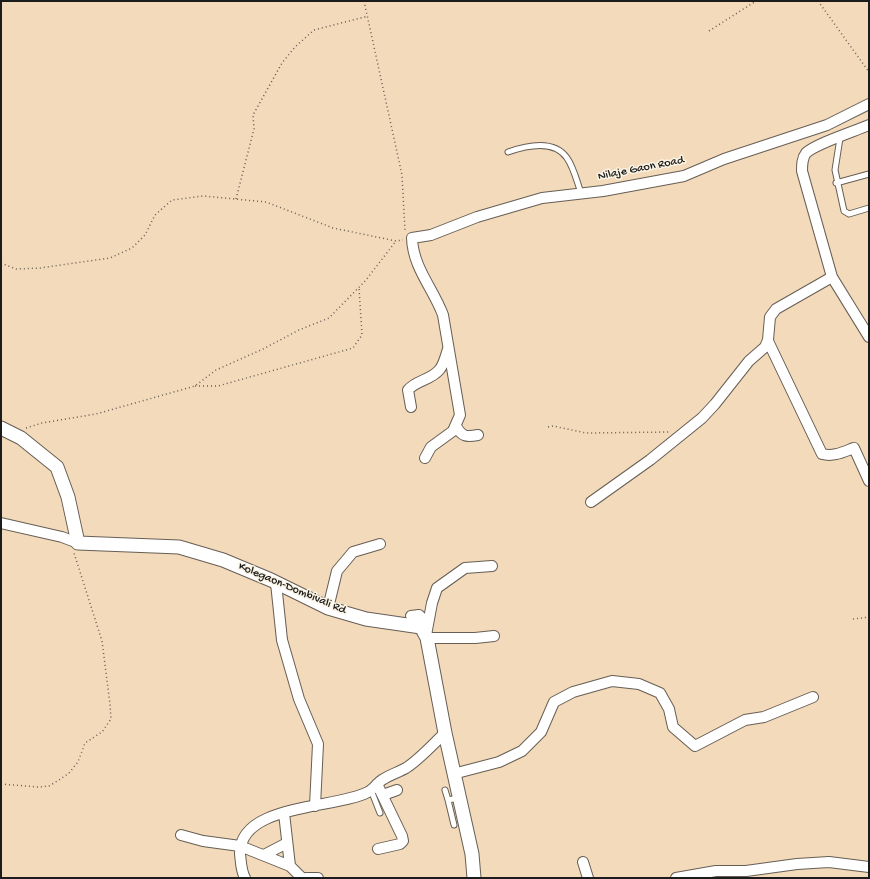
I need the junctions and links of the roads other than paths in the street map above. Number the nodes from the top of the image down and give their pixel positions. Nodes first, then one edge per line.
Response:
1 (869, 104) edge
2 (869, 125) edge
3 (824, 126) junction
4 (840, 138) junction
5 (828, 143) junction
6 (508, 152) dead end
7 (869, 174) edge
8 (836, 183) junction
9 (581, 193) junction
10 (869, 208) edge
11 (832, 277) junction
12 (869, 337) edge
13 (768, 341) junction
14 (448, 349) junction
15 (411, 407) dead end
16 (456, 426) junction
17 (6, 431) edge
18 (478, 435) dead end
19 (425, 458) dead end
20 (869, 481) edge
21 (591, 502) dead end
22 (1, 523) edge
23 (74, 541) junction
24 (380, 544) dead end
25 (492, 566) dead end
26 (276, 583) junction
27 (328, 608) junction
28 (411, 616) dead end
29 (425, 633) junction
30 (494, 636) dead end
31 (813, 697) dead end
32 (445, 733) junction
33 (453, 774) junction
34 (374, 787) junction
35 (397, 790) dead end
36 (446, 790) dead end
37 (383, 795) junction
38 (453, 799) junction
39 (315, 806) junction
40 (284, 813) junction
41 (380, 813) dead end
42 (454, 825) dead end
43 (181, 835) dead end
44 (288, 843) junction
45 (240, 846) junction
46 (378, 849) dead end
47 (264, 855) junction
48 (583, 862) dead end
49 (290, 866) junction
50 (869, 867) edge
51 (245, 878) edge
52 (302, 878) edge
53 (306, 878) edge
54 (318, 878) edge
55 (474, 878) edge
56 (588, 878) edge
57 (676, 878) edge

1 - 3 street, Nilaje Gaon Road
2 - 4 street
3 - 5 street
3 - 9 street, Nilaje Gaon Road
4 - 5 street
4 - 8 lane
5 - 11 street
6 - 9 lane
7 - 8 lane
8 - 10 lane
9 - 14 street, Nilaje Gaon Road
11 - 12 street
11 - 13 street
13 - 20 street
13 - 21 street
14 - 15 street
14 - 16 street
16 - 18 street
16 - 19 street
17 - 23 street
22 - 23 street
23 - 26 street, Kolegaon-Dombivali Rd
24 - 27 street
25 - 29 street
26 - 27 street, Kolegaon-Dombivali Rd
26 - 39 street
27 - 29 street, Kolegaon-Dombivali Rd
28 - 29 street
29 - 30 street
29 - 32 street
31 - 33 street
32 - 33 street
32 - 34 street
33 - 38 street
34 - 37 street
34 - 39 street
34 - 41 lane
35 - 37 street
36 - 38 lane
37 - 46 street
38 - 42 lane
38 - 55 street
39 - 40 street
40 - 44 street
40 - 45 street
43 - 45 street
44 - 47 street
44 - 49 street
45 - 47 street
45 - 51 street
47 - 49 street
48 - 56 street
49 - 52 street
50 - 57 street
53 - 54 street

